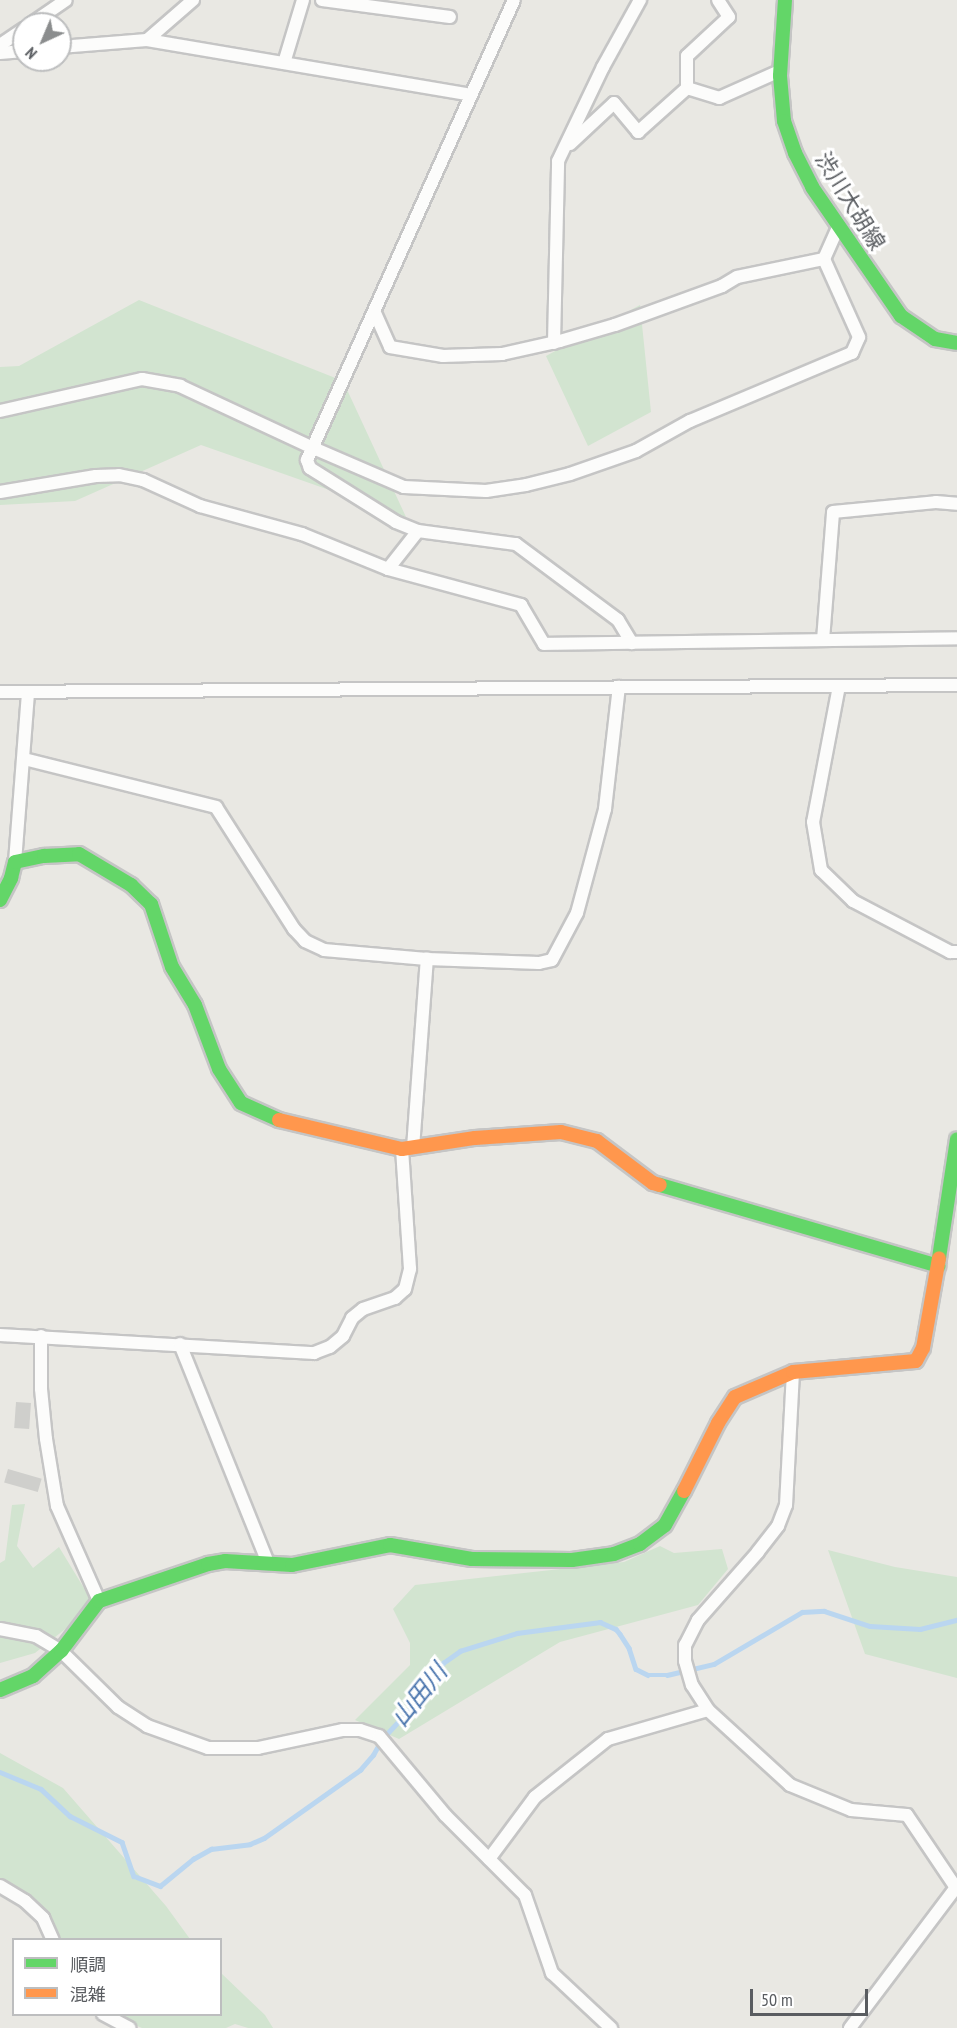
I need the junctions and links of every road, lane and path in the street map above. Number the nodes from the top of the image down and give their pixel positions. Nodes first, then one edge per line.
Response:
1 (66, 0) edge
2 (193, 0) edge
3 (303, 0) edge
4 (322, 0) edge
5 (514, 0) edge
6 (640, 0) edge
7 (718, 0) edge
8 (785, 0) edge
9 (48, 12) edge
10 (450, 17) dead end
11 (147, 40) junction
12 (72, 47) edge
13 (284, 63) junction
14 (780, 71) junction
15 (687, 88) junction
16 (471, 95) junction
17 (564, 148) junction
18 (838, 227) junction
19 (824, 259) junction
20 (375, 313) junction
21 (554, 343) junction
22 (957, 343) edge
23 (0, 411) edge
24 (311, 447) junction
25 (0, 492) edge
26 (957, 504) edge
27 (418, 531) junction
28 (388, 568) junction
29 (957, 638) edge
30 (823, 640) junction
31 (632, 643) junction
32 (957, 685) edge
33 (839, 686) junction
34 (619, 687) junction
35 (0, 692) edge
36 (28, 692) junction
37 (24, 759) junction
38 (15, 862) junction
39 (0, 900) edge
40 (957, 952) edge
41 (428, 959) junction
42 (957, 1139) edge
43 (408, 1148) junction
44 (952, 1216) edge
45 (938, 1266) junction
46 (0, 1335) edge
47 (41, 1336) junction
48 (180, 1344) junction
49 (793, 1372) junction
50 (268, 1563) junction
51 (99, 1602) junction
52 (0, 1629) edge
53 (61, 1651) junction
54 (0, 1690) edge
55 (708, 1710) junction
56 (489, 1859) junction
57 (0, 1886) edge
58 (957, 1887) edge
59 (52, 1938) edge
60 (107, 2016) edge
61 (129, 2028) edge
62 (611, 2028) edge
63 (850, 2028) edge

1 - 9 street
2 - 11 street
3 - 13 street
4 - 10 street
5 - 16 street
6 - 17 street
7 - 15 street
8 - 14 street, 渋川大胡線
11 - 12 street
11 - 13 street
13 - 16 street
14 - 15 street
14 - 18 street, 渋川大胡線
15 - 17 street
16 - 20 street
17 - 21 street
18 - 19 street
18 - 22 street, 渋川大胡線
19 - 21 street
19 - 24 street
20 - 21 street
20 - 24 street
23 - 24 street
24 - 27 street
25 - 28 street
26 - 30 street
27 - 28 street
27 - 31 street
28 - 31 street
29 - 30 street
30 - 31 street
32 - 33 street
33 - 34 street
33 - 40 street
34 - 36 street
34 - 41 street
35 - 36 street
36 - 37 street
37 - 38 street
37 - 41 street
38 - 39 street
38 - 43 street
41 - 43 street
42 - 44 street
43 - 45 street
43 - 48 street
44 - 45 street
45 - 49 street
46 - 47 street
47 - 48 street
47 - 51 street
48 - 50 street
49 - 50 street
49 - 55 street
50 - 51 street
51 - 53 street
52 - 53 street
53 - 54 street
53 - 56 street
55 - 56 street
55 - 58 street
56 - 62 street
57 - 59 street
58 - 63 street
60 - 61 street

